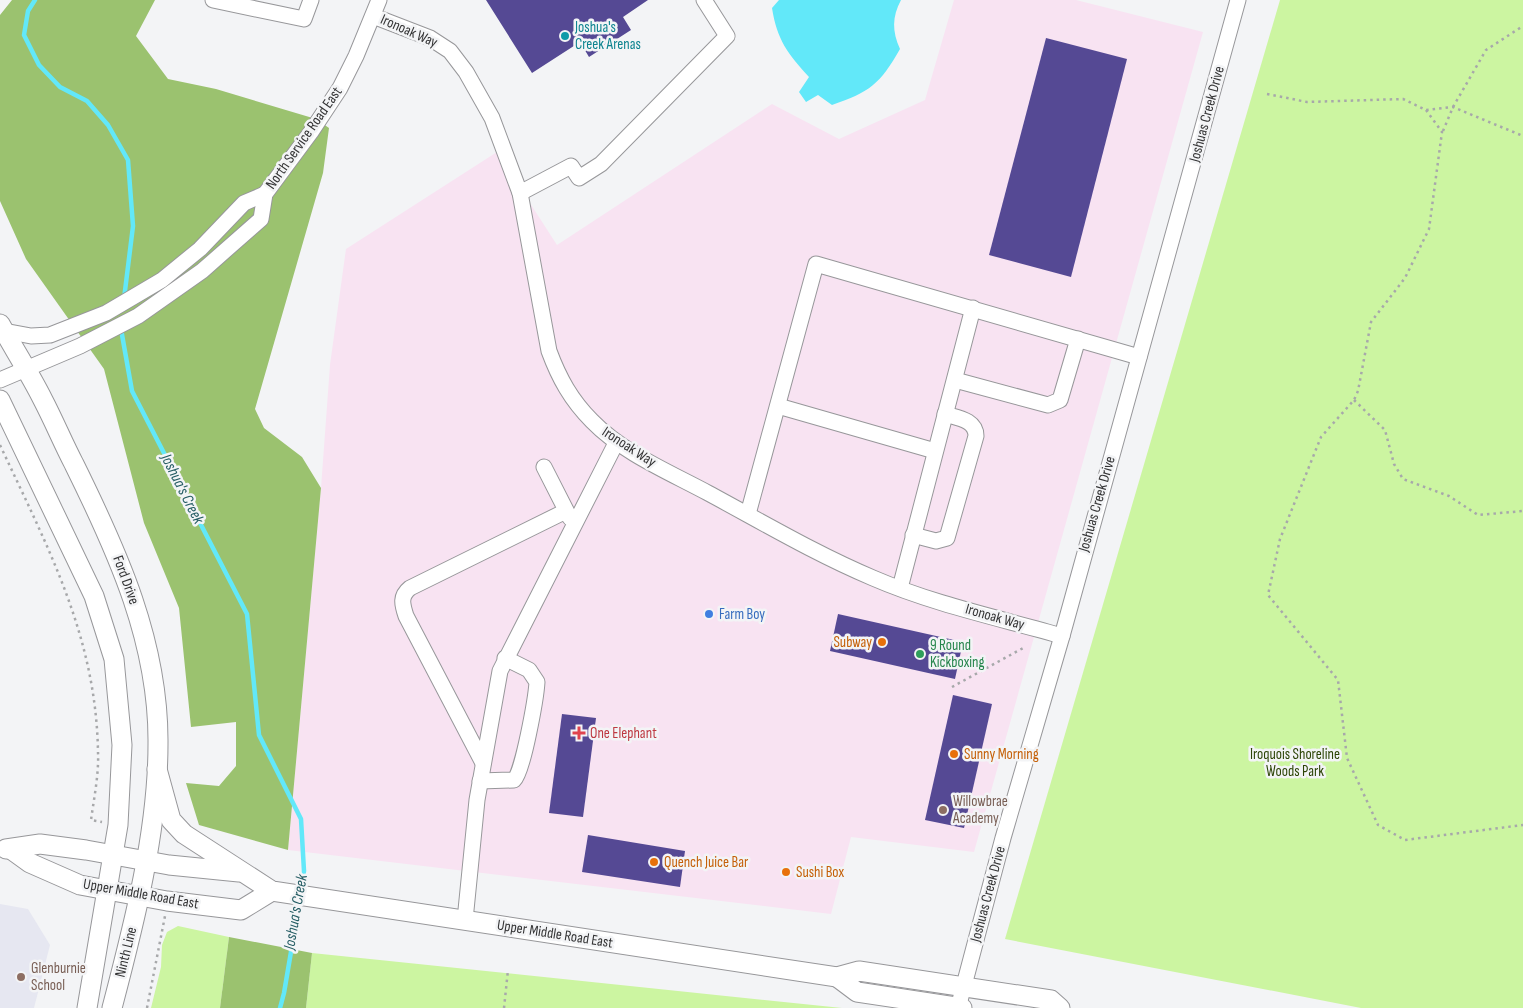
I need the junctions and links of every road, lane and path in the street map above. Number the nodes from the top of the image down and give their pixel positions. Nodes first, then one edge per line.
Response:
1 (213, 0) edge
2 (311, 0) edge
3 (378, 0) edge
4 (704, 0) edge
5 (1238, 0) edge
6 (373, 16) junction
7 (1523, 26) edge
8 (1267, 94) dead end
9 (1453, 107) junction
10 (1426, 110) junction
11 (1442, 132) junction
12 (1523, 136) edge
13 (520, 193) junction
14 (265, 194) junction
15 (973, 308) junction
16 (2, 327) edge
17 (1078, 339) junction
18 (1139, 357) junction
19 (26, 369) junction
20 (0, 380) edge
21 (955, 380) junction
22 (0, 400) edge
23 (1354, 400) junction
24 (778, 406) junction
25 (945, 414) junction
26 (616, 442) junction
27 (0, 445) edge
28 (935, 451) junction
29 (544, 467) dead end
30 (566, 510) junction
31 (1523, 511) edge
32 (748, 514) junction
33 (574, 526) junction
34 (913, 535) junction
35 (900, 588) junction
36 (1062, 636) junction
37 (1025, 647) dead end
38 (505, 658) junction
39 (952, 687) dead end
40 (483, 763) junction
41 (157, 769) junction
42 (480, 781) junction
43 (118, 825) junction
44 (1523, 826) edge
45 (6, 849) edge
46 (114, 854) junction
47 (145, 860) junction
48 (245, 872) junction
49 (108, 890) junction
50 (276, 892) junction
51 (139, 896) junction
52 (167, 901) junction
53 (465, 920) junction
54 (508, 970) dead end
55 (837, 977) junction
56 (963, 987) junction
57 (87, 1008) edge
58 (112, 1008) edge
59 (147, 1008) edge
60 (504, 1008) edge
61 (958, 1008) edge
62 (962, 1008) edge
63 (1060, 1008) edge

1 - 2 street
3 - 6 street, North Service Road East
4 - 13 street
5 - 18 street, Joshuas Creek Drive
6 - 13 street, Ironoak Way
6 - 14 street, North Service Road East
7 - 9 path
8 - 10 path
9 - 10 path
9 - 11 path
9 - 12 path
10 - 11 path
11 - 23 path
13 - 26 street, Ironoak Way
14 - 16 street, North Service Road East
14 - 19 street, North Service Road East
15 - 17 street
15 - 21 street
15 - 24 street
16 - 19 main road, Ford Drive
17 - 18 street
17 - 21 street
18 - 36 street, Joshuas Creek Drive
19 - 20 street, North Service Road East
19 - 41 main road, Ford Drive
21 - 25 street
22 - 43 main road
23 - 31 path
23 - 44 path
24 - 28 street
24 - 32 street
25 - 28 street
25 - 34 street
26 - 32 street, Ironoak Way
26 - 33 street
27 - 43 path
28 - 34 street
29 - 30 street
30 - 33 street
30 - 40 street
32 - 35 street, Ironoak Way
33 - 38 street
34 - 35 street
35 - 36 street, Ironoak Way
36 - 56 street, Joshuas Creek Drive
37 - 39 path
38 - 40 street
38 - 42 street
40 - 42 street
41 - 47 main road, Ford Drive
41 - 48 main road
42 - 53 street
43 - 46 main road
45 - 46 main road, Upper Middle Road East
45 - 49 main road, Upper Middle Road East
46 - 47 main road, Upper Middle Road East
46 - 49 main road, Ninth Line
47 - 48 main road, Upper Middle Road East
47 - 51 main road, Ninth Line
48 - 50 main road, Upper Middle Road East
49 - 51 main road, Upper Middle Road East
49 - 57 main road, Ninth Line
50 - 52 main road, Upper Middle Road East
50 - 53 main road, Upper Middle Road East
51 - 52 main road, Upper Middle Road East
51 - 58 main road, Ninth Line
52 - 59 path
53 - 55 main road, Upper Middle Road East
54 - 60 path
55 - 56 main road, Upper Middle Road East
55 - 61 main road, Upper Middle Road East
56 - 61 street, Joshuas Creek Drive
56 - 63 main road, Upper Middle Road East
61 - 62 main road, Upper Middle Road East

